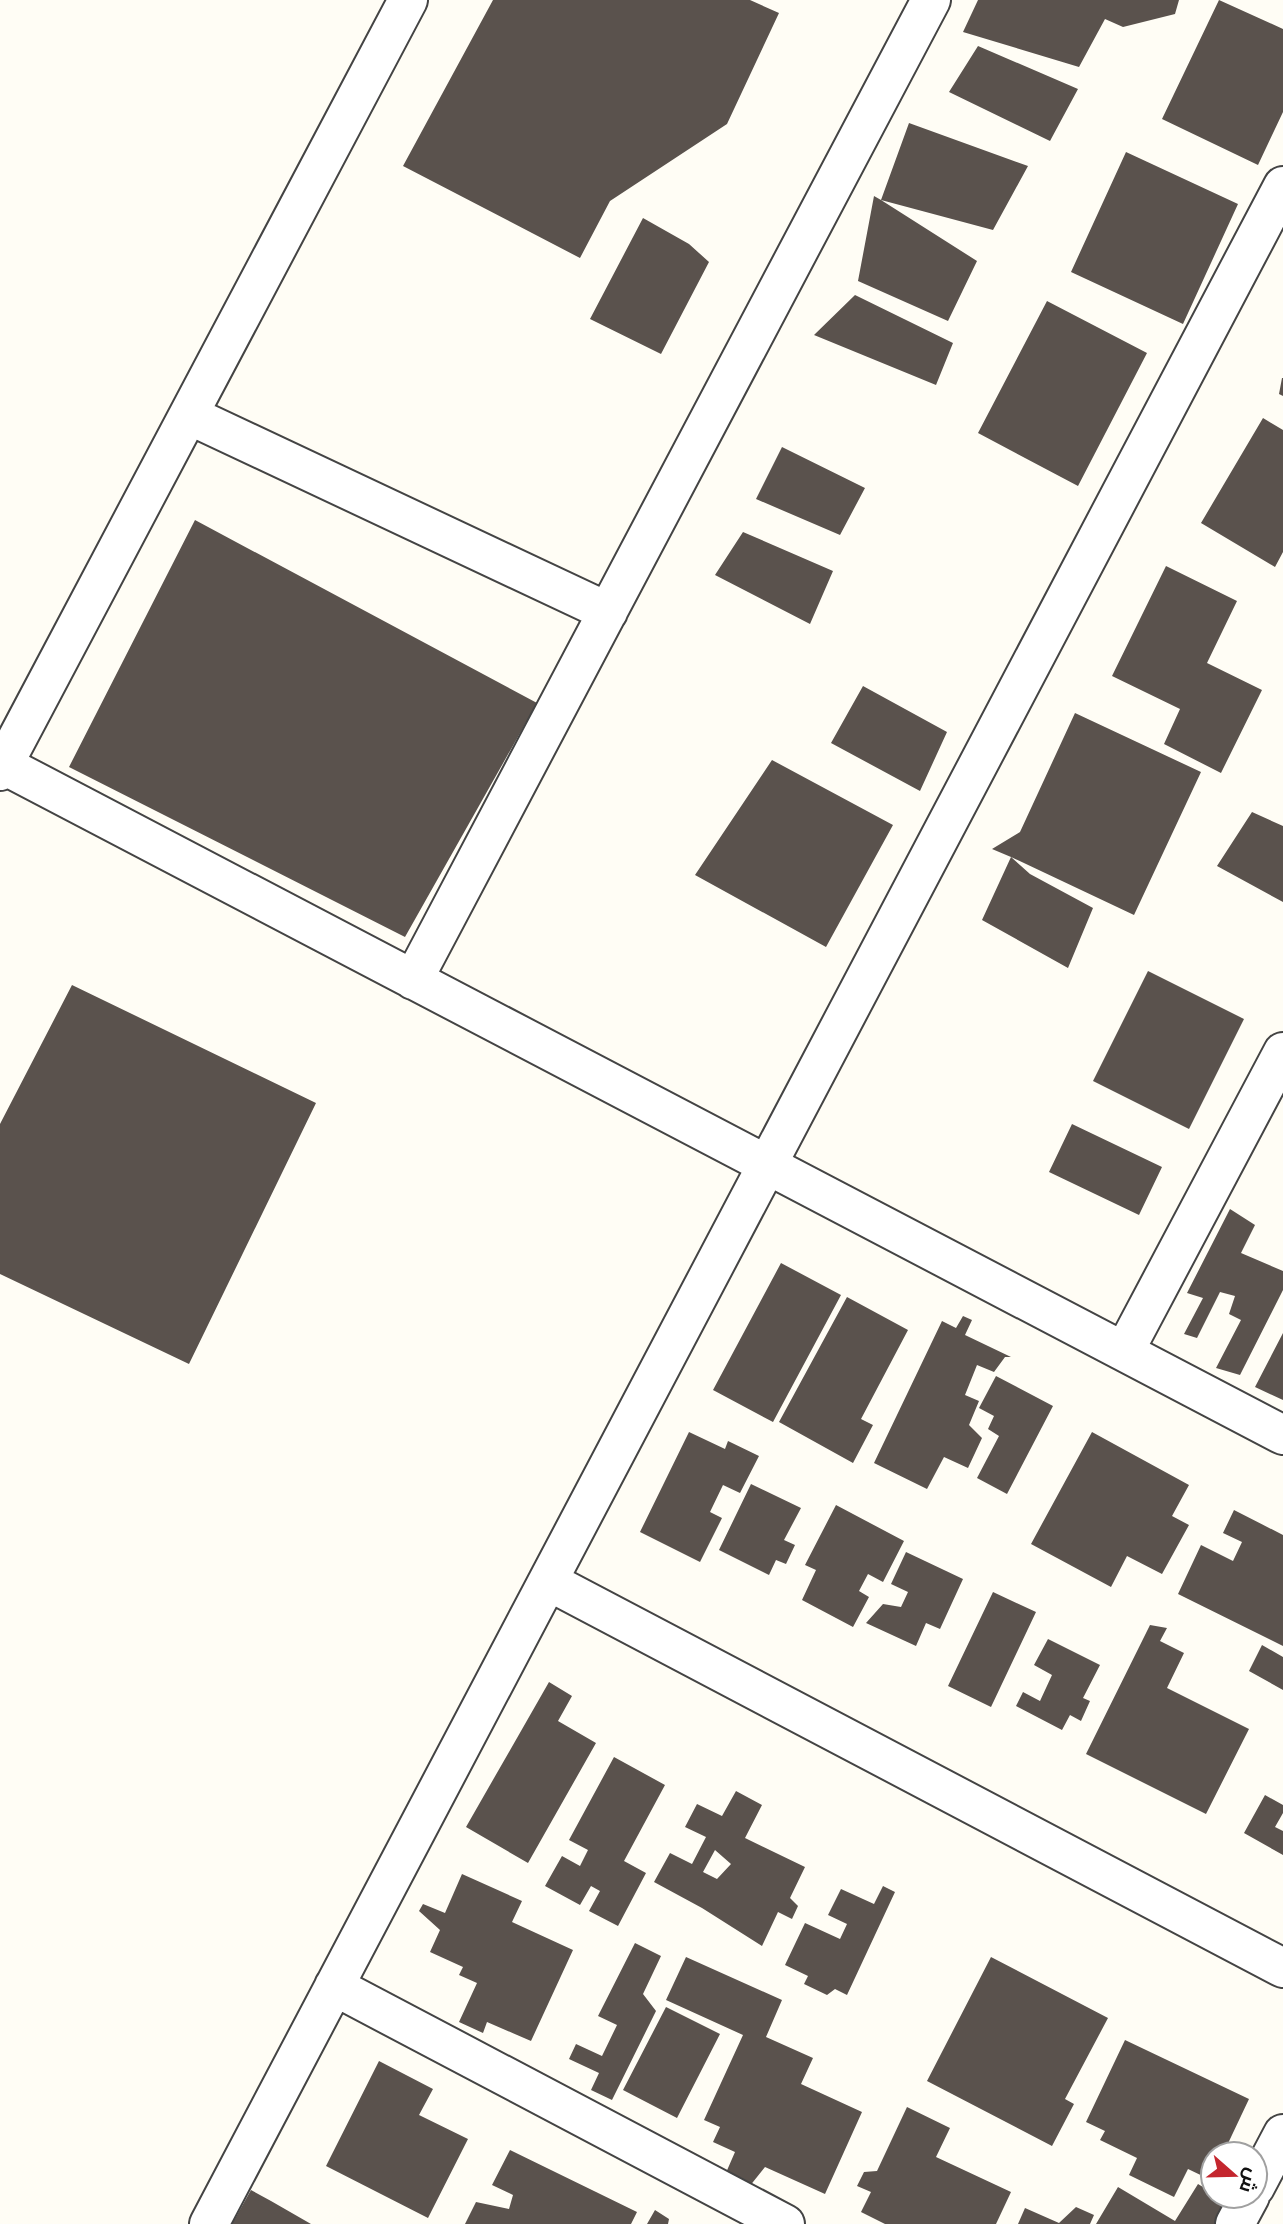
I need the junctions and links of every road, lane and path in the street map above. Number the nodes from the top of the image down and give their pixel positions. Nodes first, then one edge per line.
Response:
1 (408, 0) edge
2 (931, 0) edge
3 (1283, 186) edge
4 (189, 415) junction
5 (608, 612) junction
6 (1, 766) edge
7 (413, 980) junction
8 (1283, 1052) edge
9 (768, 1164) junction
10 (1125, 1350) junction
11 (1283, 1435) edge
12 (548, 1581) junction
13 (1283, 1968) edge
14 (334, 1986) junction
15 (1283, 2134) edge
16 (1269, 2160) edge
17 (209, 2224) edge
18 (785, 2224) edge

1 - 4 street
2 - 5 street
3 - 9 street
4 - 5 street
4 - 6 street
5 - 7 street
6 - 7 street
7 - 9 street
8 - 10 street
9 - 10 street
9 - 12 street
10 - 11 street
12 - 13 street
12 - 14 street
14 - 17 street
14 - 18 street
15 - 16 street

